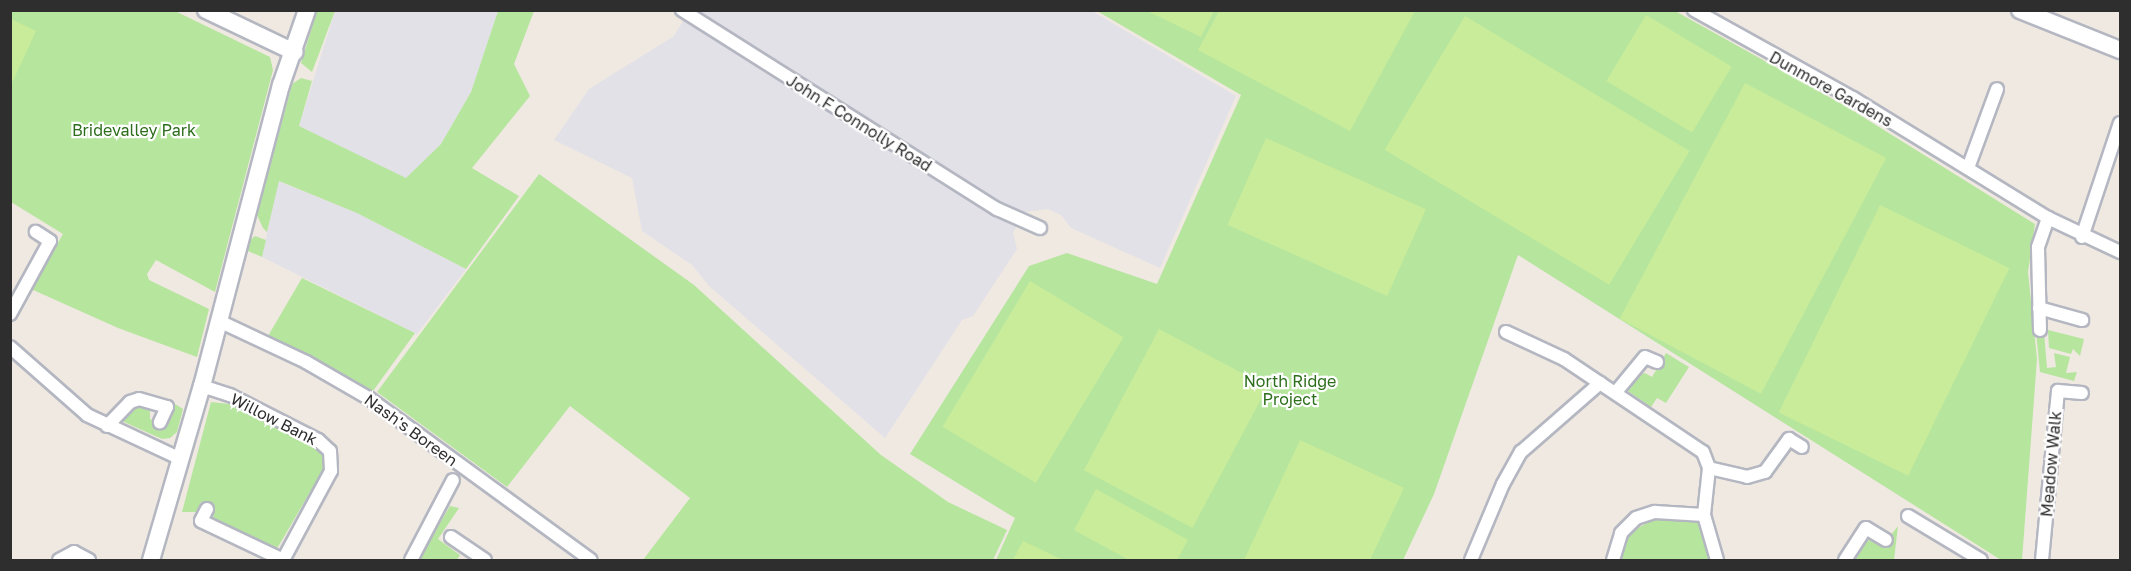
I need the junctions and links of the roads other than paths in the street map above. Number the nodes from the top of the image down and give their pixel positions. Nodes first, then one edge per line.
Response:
1 (206, 10) edge
2 (307, 10) edge
3 (682, 10) edge
4 (1694, 10) edge
5 (2020, 10) edge
6 (2121, 50) edge
7 (294, 52) junction
8 (1997, 89) dead end
9 (2121, 123) edge
10 (1968, 168) junction
11 (2048, 218) junction
12 (1040, 228) dead end
13 (36, 232) dead end
14 (2082, 237) junction
15 (2121, 252) edge
16 (2039, 308) junction
17 (10, 314) edge
18 (2082, 320) dead end
19 (219, 321) junction
20 (2040, 330) dead end
21 (1506, 332) dead end
22 (10, 347) edge
23 (1657, 362) dead end
24 (1600, 383) junction
25 (202, 386) junction
26 (1616, 392) junction
27 (2082, 393) dead end
28 (160, 422) dead end
29 (107, 426) junction
30 (1802, 447) dead end
31 (181, 459) junction
32 (1709, 468) junction
33 (453, 480) dead end
34 (207, 509) dead end
35 (1704, 515) junction
36 (1908, 516) dead end
37 (451, 537) dead end
38 (1887, 540) dead end
39 (469, 556) edge
40 (59, 561) edge
41 (89, 561) edge
42 (151, 561) edge
43 (283, 561) edge
44 (411, 561) edge
45 (485, 561) edge
46 (591, 561) edge
47 (1471, 561) edge
48 (1613, 561) edge
49 (1717, 561) edge
50 (1845, 561) edge
51 (1981, 561) edge
52 (2042, 561) edge

1 - 7 street
2 - 7 street
3 - 12 street, John F Connolly Road
4 - 10 street, Dunmore Gardens
5 - 6 street
7 - 19 street
8 - 10 street
9 - 14 street
10 - 11 street, Dunmore Gardens
11 - 14 street, Dunmore Gardens
11 - 16 street
13 - 17 street
14 - 15 street, Dunmore Gardens
16 - 18 street
16 - 20 street
19 - 25 street
19 - 46 street, Nash's Boreen
21 - 24 street
22 - 29 street
23 - 26 street
24 - 26 street
24 - 47 street
25 - 31 street
25 - 43 street, Willow Bank
26 - 32 street
27 - 52 street, Meadow Walk
28 - 29 street
29 - 31 street
30 - 32 street
31 - 42 street
32 - 35 street
33 - 44 street
34 - 43 street, Willow Bank
35 - 48 street
35 - 49 street
36 - 51 street
37 - 39 street
38 - 50 street
39 - 45 street
40 - 41 street

